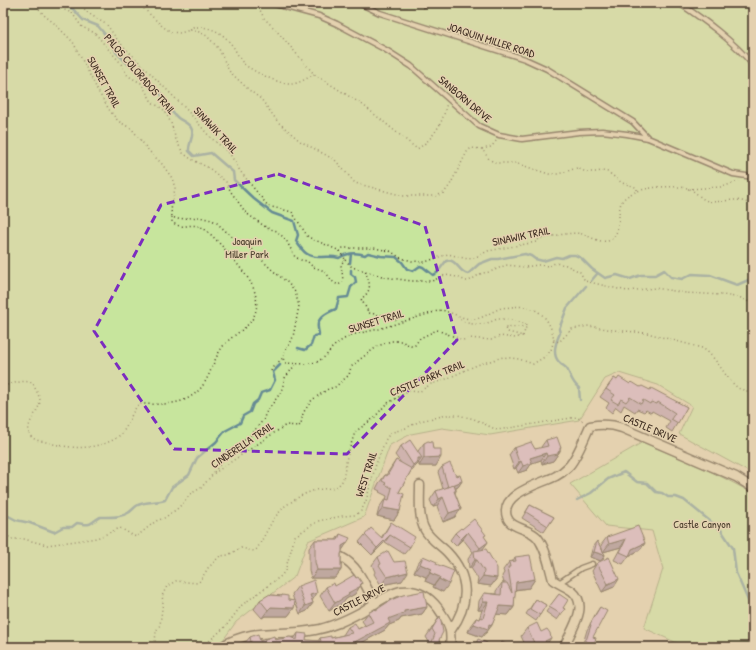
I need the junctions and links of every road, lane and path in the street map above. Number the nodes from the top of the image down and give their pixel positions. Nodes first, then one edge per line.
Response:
1 (34, 3) edge
2 (55, 3) edge
3 (79, 3) edge
4 (138, 3) edge
5 (259, 3) edge
6 (271, 3) edge
7 (359, 3) edge
8 (679, 3) edge
9 (190, 30) junction
10 (753, 65) edge
11 (314, 74) junction
12 (448, 100) junction
13 (499, 136) junction
14 (648, 138) junction
15 (482, 149) junction
16 (744, 176) junction
17 (753, 177) edge
18 (688, 189) junction
19 (637, 191) junction
20 (753, 204) edge
21 (172, 217) junction
22 (340, 250) junction
23 (345, 260) junction
24 (365, 271) junction
25 (753, 304) edge
26 (458, 317) junction
27 (398, 323) junction
28 (526, 325) junction
29 (523, 336) junction
30 (555, 340) junction
31 (283, 358) junction
32 (295, 365) junction
33 (271, 371) dead end
34 (3, 386) edge
35 (753, 393) edge
36 (590, 426) junction
37 (213, 474) junction
38 (420, 485) dead end
39 (753, 488) edge
40 (3, 531) edge
41 (341, 557) edge
42 (592, 564) dead end
43 (558, 583) junction
44 (375, 604) junction
45 (451, 630) junction
46 (150, 647) edge
47 (204, 647) edge
48 (221, 647) edge
49 (450, 647) edge
50 (564, 647) edge

1 - 21 path, SUNSET TRAIL
2 - 23 path, PALOS COLORADOS TRAIL
3 - 22 path, SINAWIK TRAIL
4 - 9 path
5 - 11 path
6 - 12 lane, SANBORN DRIVE
7 - 14 lane, JOAQUIN MILLER ROAD
8 - 10 lane
9 - 11 path
9 - 15 path
11 - 12 path
12 - 13 lane, SANBORN DRIVE
13 - 14 lane, SANBORN DRIVE
13 - 15 path
14 - 16 lane, SANBORN DRIVE
15 - 19 path
16 - 17 lane, SANBORN DRIVE
16 - 18 path
18 - 19 path, SINAWIK TRAIL
18 - 20 path, SINAWIK TRAIL
19 - 22 path, SINAWIK TRAIL
21 - 31 path
21 - 34 path
22 - 23 path
23 - 24 path
24 - 25 path
24 - 27 path
26 - 27 path, SUNSET TRAIL
26 - 28 path
26 - 30 path, SUNSET TRAIL
27 - 32 path, SUNSET TRAIL
28 - 29 path
28 - 29 path
29 - 37 path, CINDERELLA TRAIL
30 - 35 path
30 - 46 path, CASTLE PARK TRAIL
31 - 32 path
31 - 33 path
32 - 37 path
36 - 39 street, CASTLE DRIVE
36 - 43 street
36 - 47 path, WEST TRAIL
37 - 40 path, CINDERELLA TRAIL
38 - 45 street
41 - 44 street
42 - 43 lane
43 - 50 street
44 - 45 street, CASTLE DRIVE
44 - 48 street, CASTLE DRIVE
45 - 49 street

